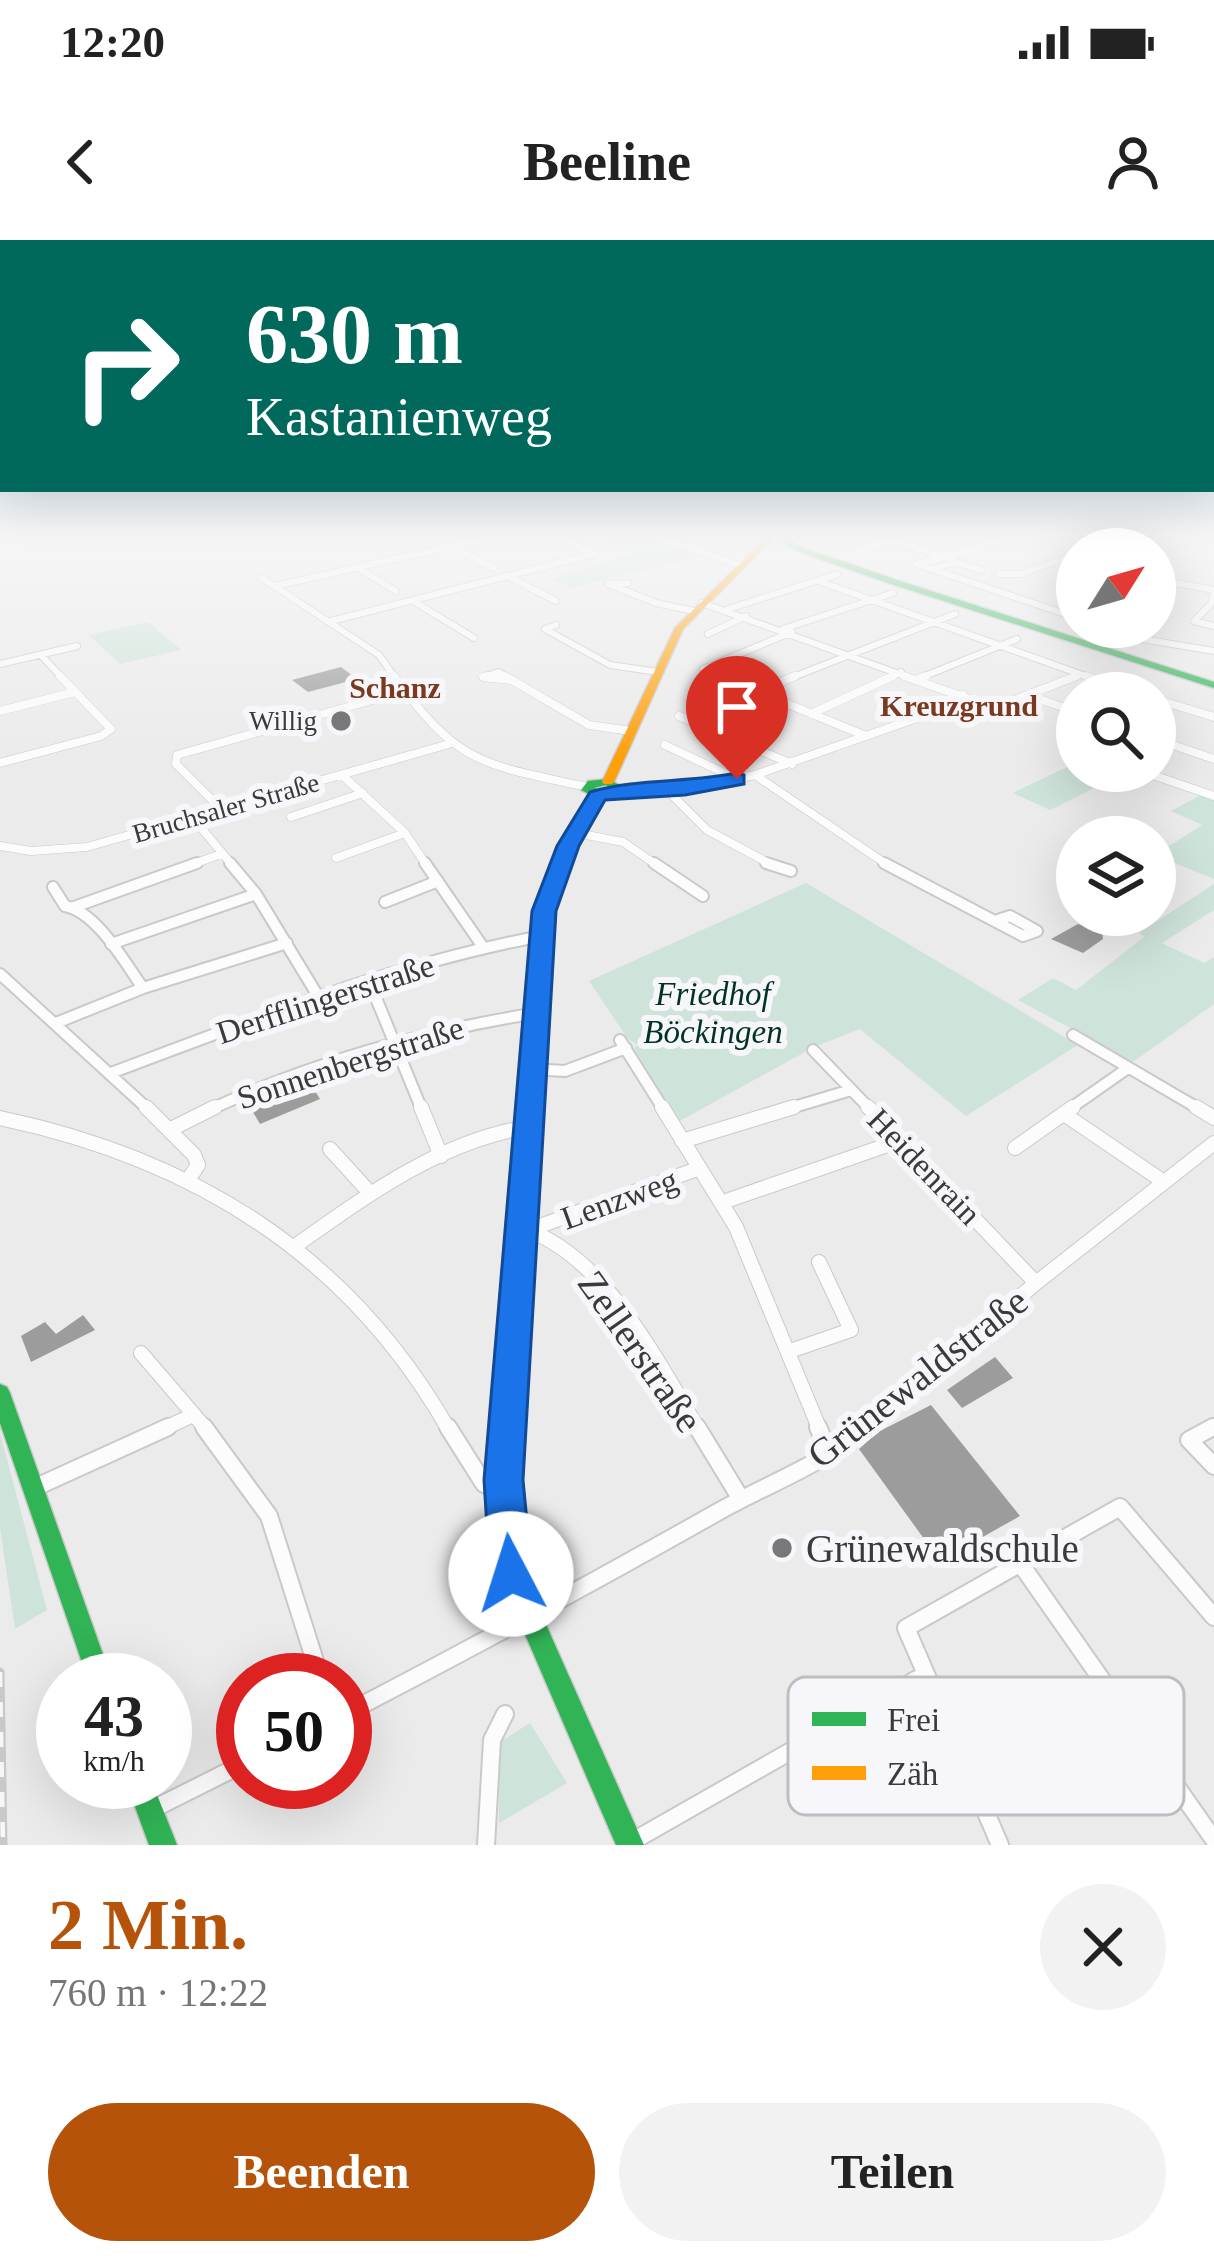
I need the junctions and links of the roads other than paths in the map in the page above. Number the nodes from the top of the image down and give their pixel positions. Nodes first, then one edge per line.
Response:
1 (312, 609) edge
2 (381, 609) edge
3 (426, 609) edge
4 (696, 609) edge
5 (728, 609) edge
6 (846, 609) edge
7 (899, 609) edge
8 (981, 609) edge
9 (1206, 609) edge
10 (955, 614) dead end
11 (746, 616) junction
12 (331, 621) junction
13 (934, 622) junction
14 (1214, 626) edge
15 (788, 631) junction
16 (708, 634) dead end
17 (556, 635) dead end
18 (474, 638) dead end
19 (1017, 638) dead end
20 (1176, 645) edge
21 (77, 646) dead end
22 (1000, 646) junction
23 (1214, 651) edge
24 (848, 652) junction
25 (40, 655) junction
26 (0, 664) edge
27 (658, 672) junction
28 (901, 672) junction
29 (1070, 672) edge
30 (919, 678) junction
31 (511, 680) dead end
32 (1056, 684) edge
33 (1214, 684) edge
34 (408, 690) junction
35 (75, 692) junction
36 (758, 692) junction
37 (963, 695) junction
38 (1027, 695) junction
39 (1056, 705) edge
40 (1176, 705) edge
41 (992, 707) junction
42 (0, 711) edge
43 (811, 714) junction
44 (679, 716) dead end
45 (1214, 717) edge
46 (917, 718) junction
47 (631, 731) junction
48 (868, 737) junction
49 (449, 744) junction
50 (665, 745) dead end
51 (1176, 747) edge
52 (1214, 759) edge
53 (0, 764) edge
54 (792, 764) junction
55 (341, 775) junction
56 (755, 775) junction
57 (737, 779) junction
58 (1176, 783) edge
59 (1214, 784) edge
60 (603, 789) junction
61 (668, 791) junction
62 (363, 794) junction
63 (1209, 795) edge
64 (221, 809) junction
65 (192, 817) junction
66 (291, 817) dead end
67 (405, 833) junction
68 (576, 833) junction
69 (0, 846) edge
70 (221, 854) junction
71 (336, 858) dead end
72 (791, 871) dead end
73 (438, 881) junction
74 (52, 887) dead end
75 (256, 894) junction
76 (703, 896) dead end
77 (385, 902) dead end
78 (74, 907) junction
79 (998, 920) dead end
80 (542, 936) junction
81 (287, 943) junction
82 (111, 944) junction
83 (483, 947) junction
84 (0, 974) edge
85 (369, 981) junction
86 (143, 988) junction
87 (318, 996) junction
88 (537, 1012) junction
89 (56, 1023) junction
90 (1073, 1035) dead end
91 (396, 1045) junction
92 (813, 1050) dead end
93 (1128, 1068) junction
94 (531, 1070) junction
95 (111, 1072) junction
96 (851, 1090) junction
97 (1064, 1114) junction
98 (0, 1118) edge
99 (1214, 1118) edge
100 (527, 1127) junction
101 (169, 1130) junction
102 (902, 1140) junction
103 (682, 1142) junction
104 (1214, 1143) edge
105 (1015, 1148) dead end
106 (330, 1149) dead end
107 (441, 1156) junction
108 (700, 1168) junction
109 (190, 1177) junction
110 (1164, 1182) junction
111 (370, 1193) junction
112 (723, 1202) junction
113 (530, 1228) junction
114 (295, 1246) junction
115 (819, 1262) dead end
116 (1036, 1283) junction
117 (790, 1352) junction
118 (141, 1353) dead end
119 (0, 1393) edge
120 (193, 1414) junction
121 (1214, 1426) edge
122 (831, 1457) junction
123 (1214, 1466) edge
124 (34, 1488) junction
125 (503, 1490) junction
126 (741, 1499) junction
127 (1020, 1563) junction
128 (1214, 1617) edge
129 (530, 1618) junction
130 (91, 1653) edge
131 (312, 1653) edge
132 (926, 1674) junction
133 (921, 1677) edge
134 (927, 1677) edge
135 (1100, 1677) edge
136 (372, 1700) edge
137 (506, 1714) dead end
138 (788, 1753) edge
139 (216, 1777) edge
140 (1184, 1797) edge
141 (150, 1810) joint
142 (987, 1815) edge
143 (1214, 1840) edge
144 (628, 1844) edge
145 (163, 1845) edge
146 (486, 1845) edge
147 (1000, 1845) edge

1 - 12 street
2 - 12 street
3 - 18 street
4 - 27 main road
5 - 11 street
6 - 15 street
7 - 13 street
8 - 33 main road
9 - 14 street
10 - 13 street
11 - 15 street
11 - 16 street
12 - 34 street
13 - 22 street
13 - 24 street
15 - 24 street
15 - 36 street
17 - 27 street
19 - 22 street
20 - 23 street
21 - 25 street
22 - 29 street
22 - 30 street
24 - 28 street
24 - 36 street
25 - 26 street
25 - 35 street
27 - 47 main road
28 - 30 street
28 - 43 street
30 - 37 street
31 - 47 street
32 - 38 street
34 - 49 street
34 - 64 street
35 - 42 street
35 - 53 street
36 - 43 street
37 - 41 street
37 - 46 street
38 - 39 street
38 - 41 street
40 - 45 street
41 - 46 street
43 - 48 street
44 - 54 street
46 - 48 street
47 - 60 main road
48 - 54 street
49 - 55 street, Bruchsaler Straße
49 - 60 street
50 - 57 street
51 - 52 street
54 - 56 street
55 - 62 street
55 - 64 street, Bruchsaler Straße
56 - 57 street
56 - 79 street
57 - 61 street
58 - 63 street
59 - 63 street
60 - 61 street
60 - 68 main road
61 - 72 street
62 - 66 street
62 - 67 street
64 - 65 street, Bruchsaler Straße
65 - 69 street, Bruchsaler Straße
65 - 70 street
67 - 71 street
67 - 73 street
68 - 76 street
68 - 80 main road
70 - 75 street
70 - 78 street
73 - 77 street
73 - 83 street
74 - 78 street
75 - 81 street
75 - 82 street
78 - 82 street
80 - 83 street, Derfflingerstraße
80 - 88 main road
81 - 86 street
81 - 87 street
82 - 86 street
83 - 85 street, Derfflingerstraße
84 - 89 street
85 - 87 street, Derfflingerstraße
85 - 91 street
86 - 89 street
87 - 95 street, Derfflingerstraße
88 - 91 street, Sonnenbergstraße
88 - 94 main road
89 - 95 street
90 - 93 street
91 - 101 street, Sonnenbergstraße
91 - 107 street
92 - 96 street, Heidenrain
93 - 97 street
93 - 99 street
94 - 100 main road
94 - 103 street
95 - 101 street
96 - 102 street, Heidenrain
96 - 103 street
97 - 105 street
97 - 110 street
98 - 109 street
100 - 107 street
100 - 113 main road
101 - 109 street
102 - 112 street
102 - 116 street, Heidenrain
103 - 108 street
104 - 110 street, Grünewaldstraße
106 - 111 street
107 - 111 street
108 - 112 street
108 - 113 street, Lenzweg
109 - 114 street
110 - 116 street, Grünewaldstraße
111 - 114 street
112 - 117 street
113 - 125 main road
113 - 126 street, Zellerstraße
114 - 125 street
115 - 117 street
116 - 122 street, Grünewaldstraße
117 - 122 street
118 - 120 street
119 - 124 main road
120 - 124 street
120 - 131 street
121 - 123 street
122 - 126 street, Grünewaldstraße
124 - 130 main road
125 - 129 main road
126 - 129 street, Grünewaldstraße
127 - 128 street
127 - 132 street
127 - 135 street
129 - 136 street, Grünewaldstraße
129 - 144 main road
132 - 133 street
132 - 134 street
137 - 146 street
138 - 144 street
139 - 141 street
140 - 143 street
141 - 145 main road
142 - 147 street

